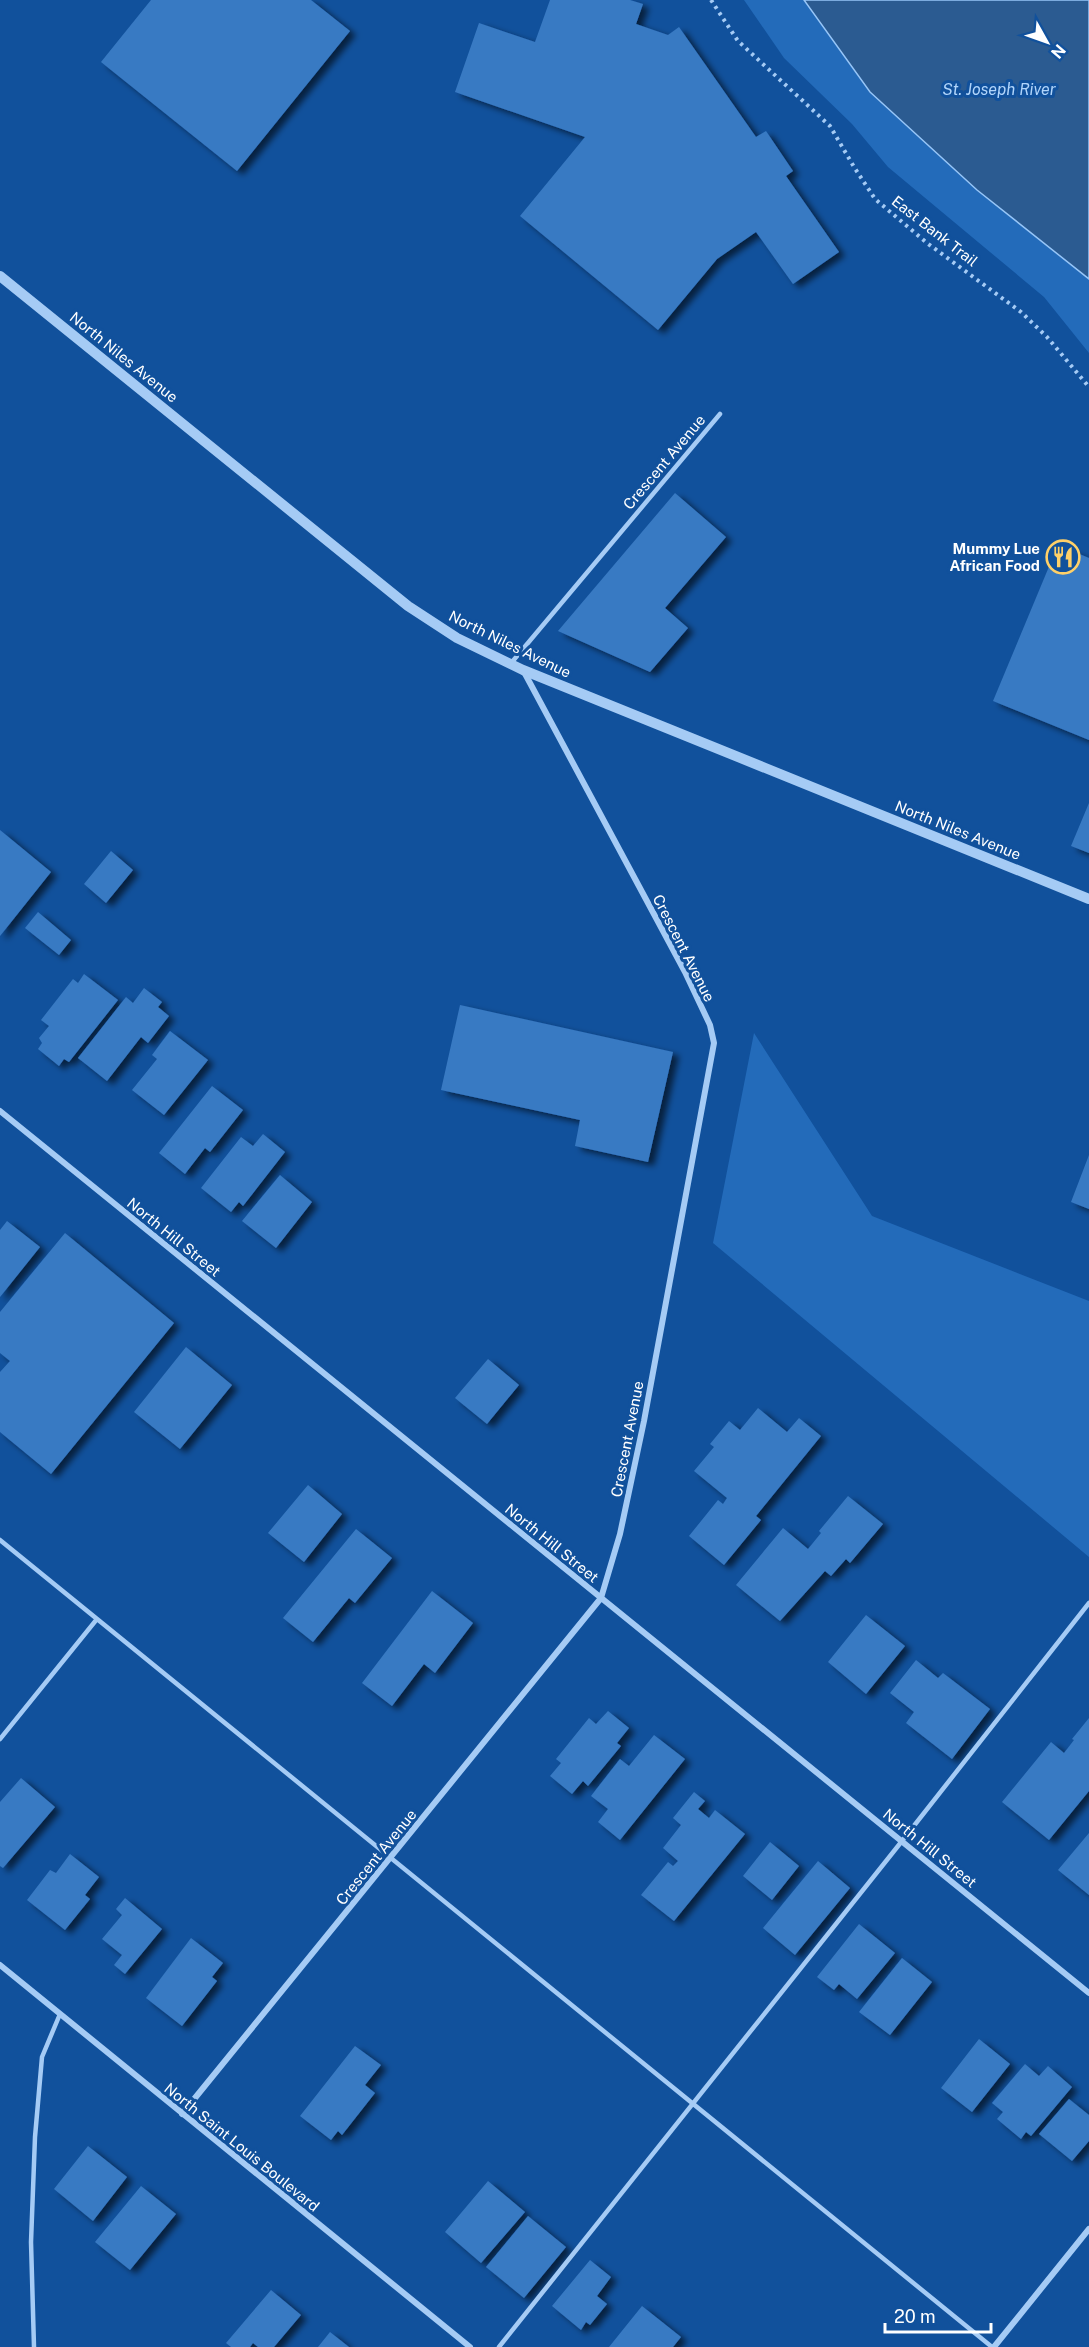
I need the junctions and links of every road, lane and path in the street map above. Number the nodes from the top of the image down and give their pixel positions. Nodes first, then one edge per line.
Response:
1 (711, 0) edge
2 (0, 276) edge
3 (1089, 387) edge
4 (720, 414) dead end
5 (511, 663) junction
6 (523, 670) junction
7 (1089, 899) edge
8 (0, 1111) edge
9 (0, 1540) edge
10 (601, 1598) junction
11 (1089, 1603) edge
12 (97, 1619) junction
13 (0, 1739) edge
14 (902, 1841) junction
15 (392, 1857) junction
16 (0, 1965) edge
17 (1089, 1993) edge
18 (60, 2014) junction
19 (693, 2104) junction
20 (182, 2114) junction
21 (1089, 2229) edge
22 (34, 2347) edge
23 (470, 2347) edge
24 (499, 2347) edge
25 (993, 2347) edge

1 - 3 path, East Bank Trail
2 - 5 street, North Niles Avenue
4 - 5 lane, Crescent Avenue
5 - 6 street, North Niles Avenue
6 - 7 street, North Niles Avenue
6 - 10 street, Crescent Avenue
8 - 10 street, North Hill Street
9 - 12 lane
10 - 14 street, North Hill Street
10 - 15 street, Crescent Avenue
11 - 14 lane
12 - 13 lane
12 - 15 lane
14 - 17 street, North Hill Street
14 - 19 lane
15 - 19 lane
15 - 20 street, Crescent Avenue
16 - 18 street, North Saint Louis Boulevard
18 - 20 street, North Saint Louis Boulevard
18 - 22 lane
19 - 24 lane
19 - 25 lane
20 - 23 street, North Saint Louis Boulevard
21 - 25 street

